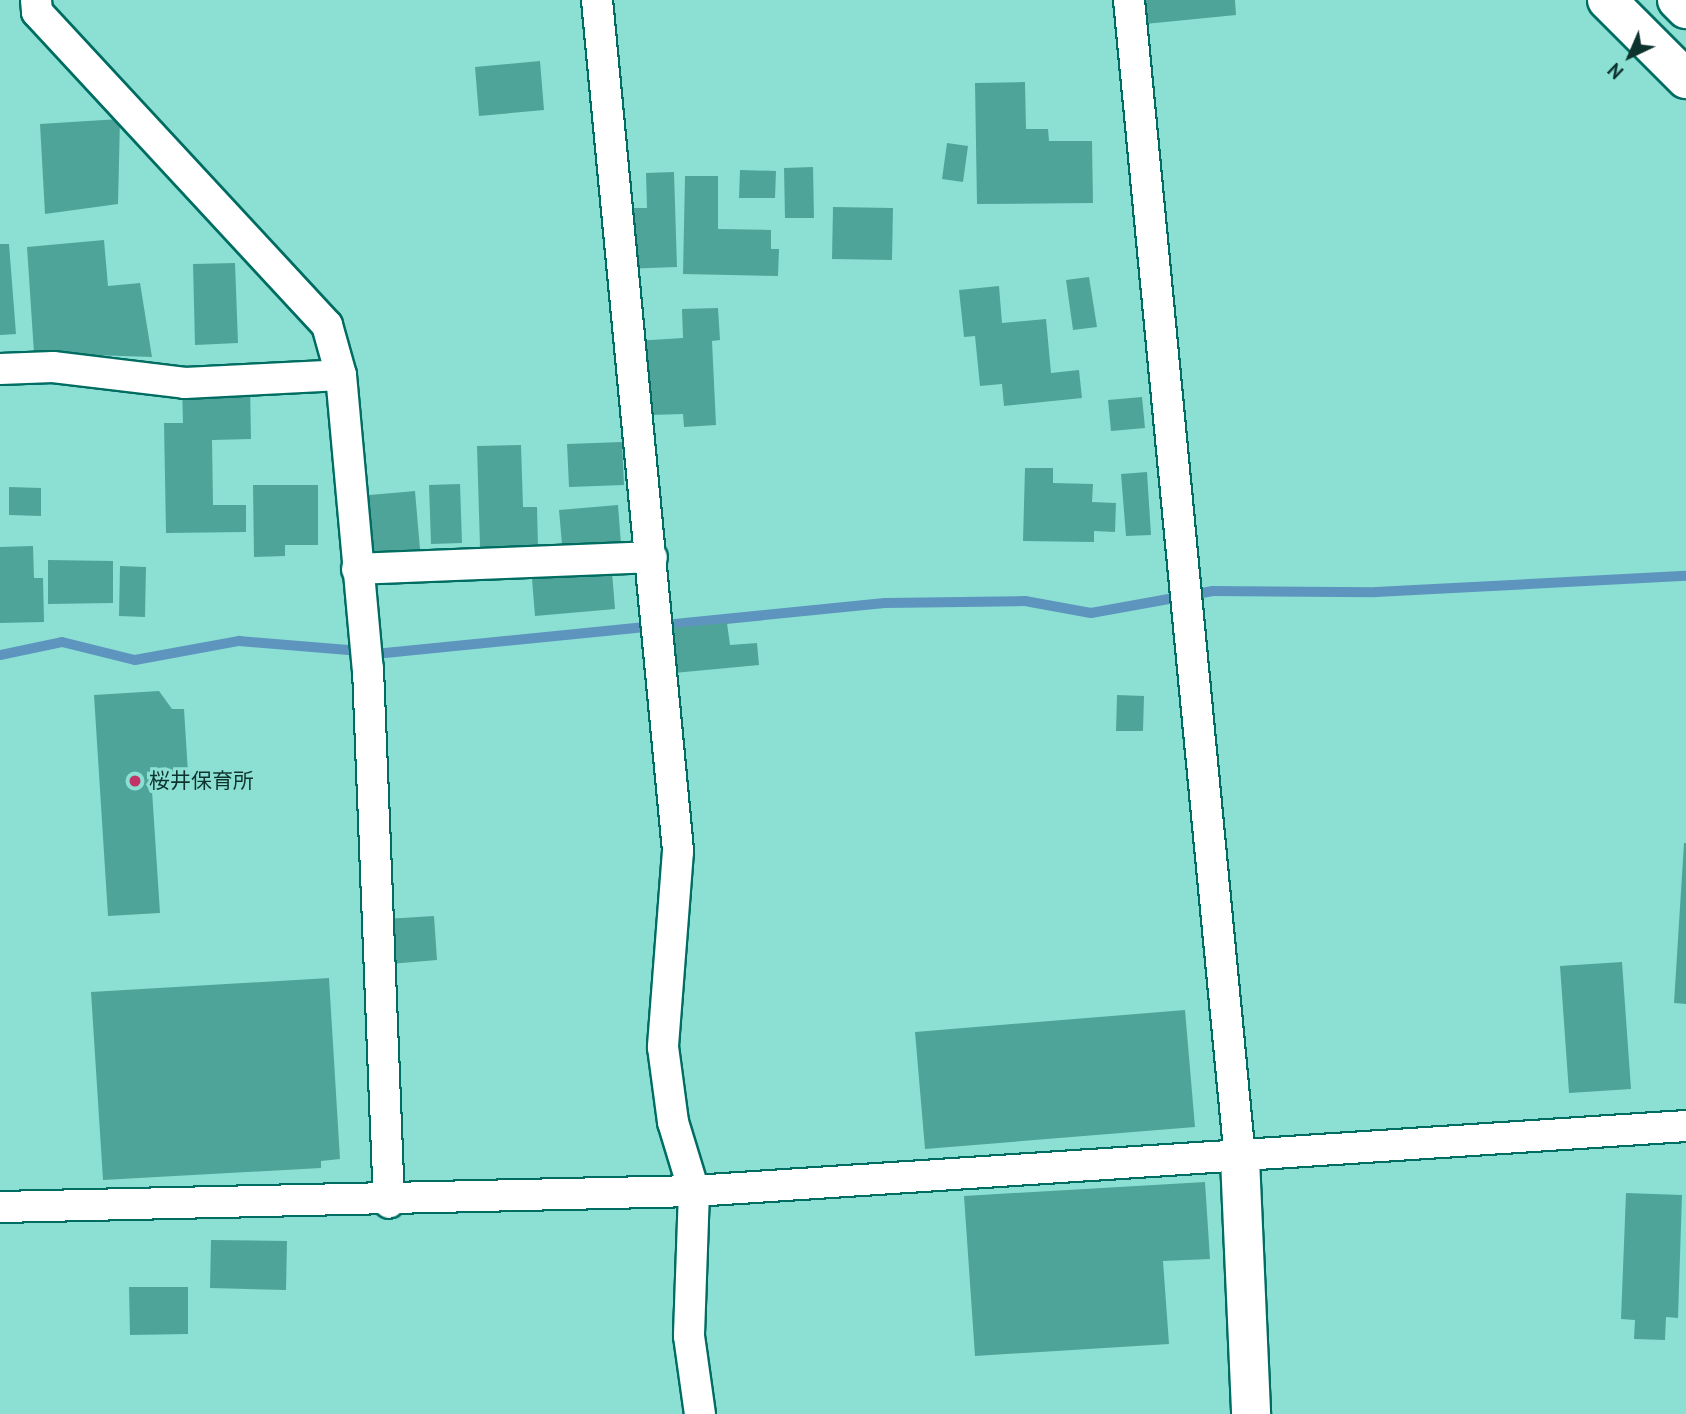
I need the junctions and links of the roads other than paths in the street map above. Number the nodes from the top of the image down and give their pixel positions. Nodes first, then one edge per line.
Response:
1 (36, 0) edge
2 (597, 0) edge
3 (1129, 0) edge
4 (1607, 0) edge
5 (1677, 0) edge
6 (1686, 9) edge
7 (1686, 79) edge
8 (0, 369) edge
9 (341, 375) junction
10 (652, 557) junction
11 (357, 569) junction
12 (1686, 1126) edge
13 (1240, 1159) junction
14 (694, 1191) junction
15 (389, 1203) junction
16 (0, 1208) edge
17 (700, 1414) edge
18 (1251, 1414) edge

1 - 9 street
2 - 10 street
3 - 13 street
4 - 7 main road
5 - 6 main road
8 - 9 street
9 - 11 street
10 - 11 street
10 - 14 street
11 - 15 street
12 - 13 street
13 - 14 street
13 - 18 main road
14 - 15 street
14 - 17 street
15 - 16 street

